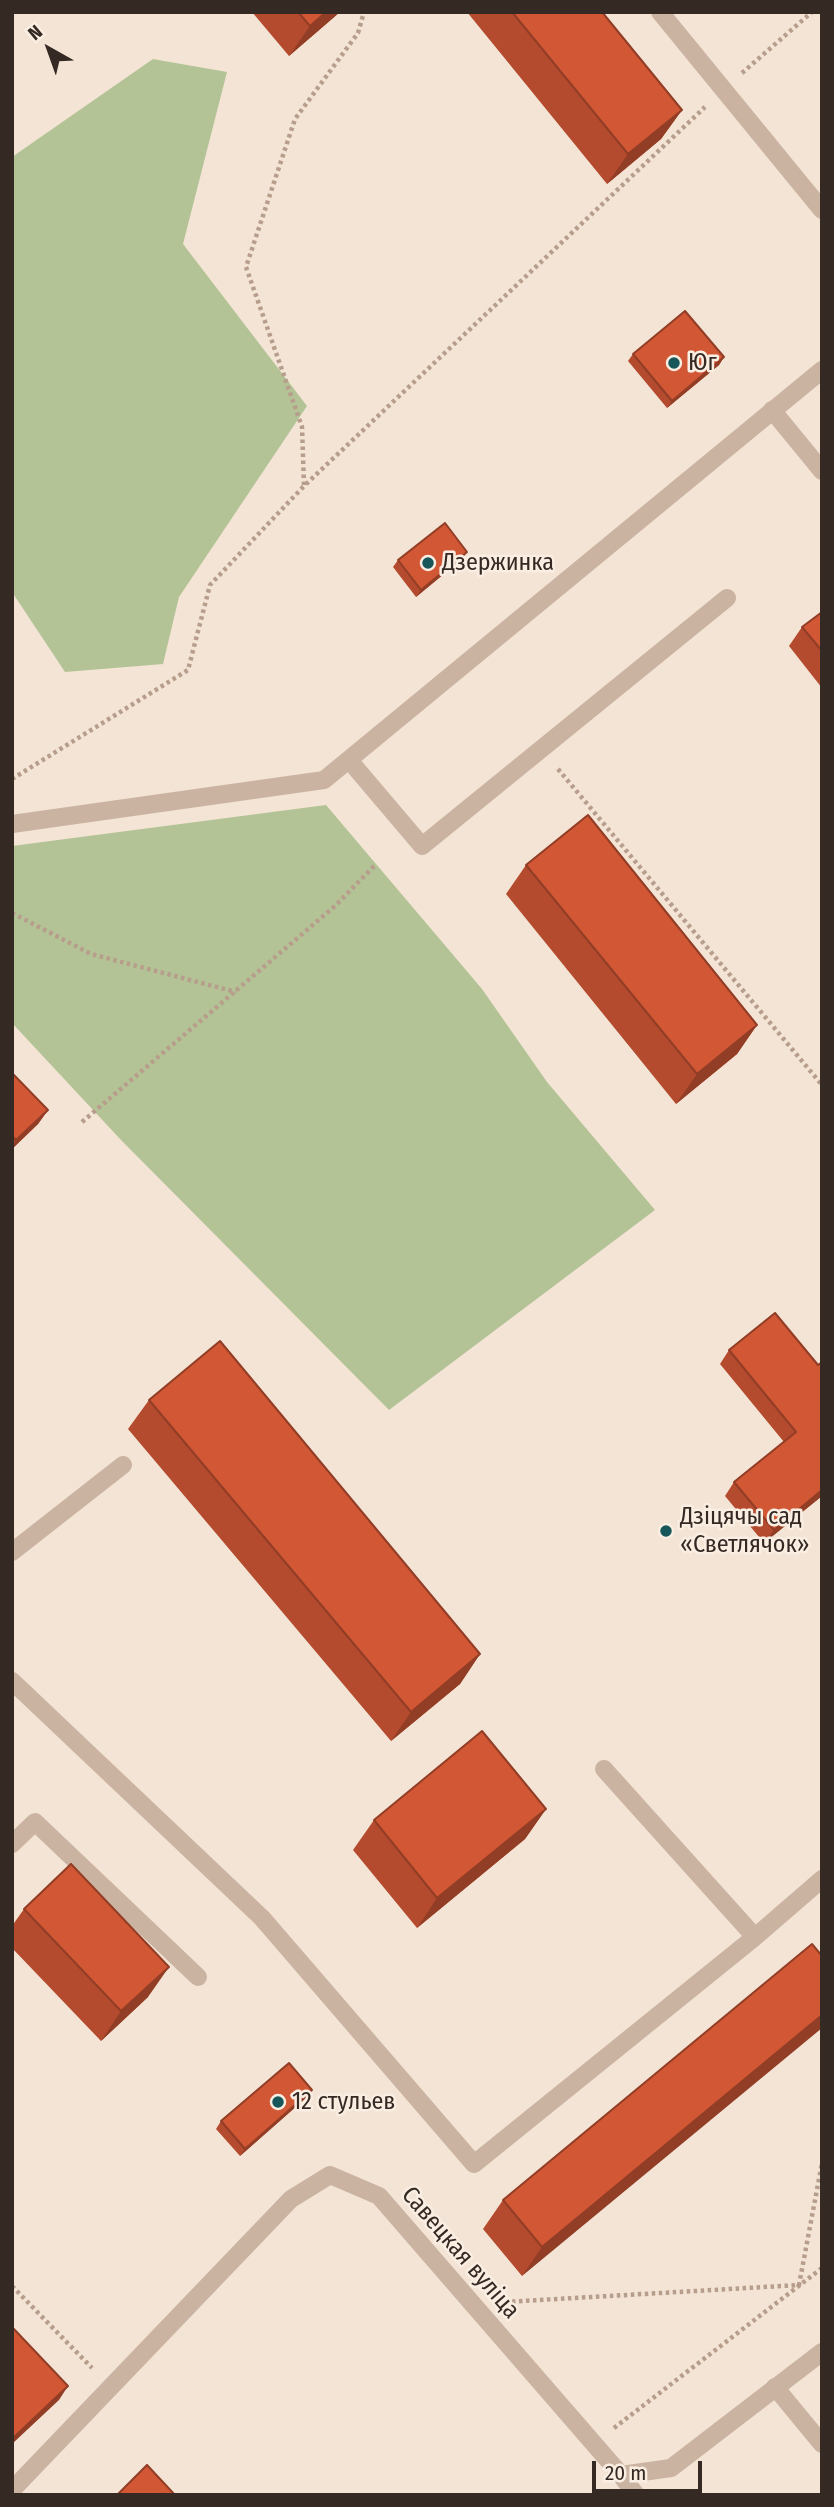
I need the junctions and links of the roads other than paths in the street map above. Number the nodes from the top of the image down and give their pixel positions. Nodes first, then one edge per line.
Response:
1 (660, 12) edge
2 (822, 210) edge
3 (822, 370) edge
4 (772, 410) junction
5 (822, 471) edge
6 (727, 598) dead end
7 (349, 760) junction
8 (12, 824) edge
9 (123, 1465) dead end
10 (12, 1552) edge
11 (12, 1681) edge
12 (604, 1769) dead end
13 (12, 1844) edge
14 (822, 1879) edge
15 (755, 1937) junction
16 (198, 1977) dead end
17 (822, 2352) edge
18 (775, 2387) junction
19 (822, 2444) edge
20 (621, 2475) junction
21 (12, 2490) edge
22 (636, 2495) edge

1 - 2 street
3 - 4 street
4 - 5 street
4 - 7 street
6 - 7 street
7 - 8 street
9 - 10 street
11 - 15 street
12 - 15 street
13 - 16 street
14 - 15 street
17 - 18 street
18 - 19 street
18 - 20 street
20 - 21 street, Савецкая вуліца
20 - 22 street, Савецкая вуліца

